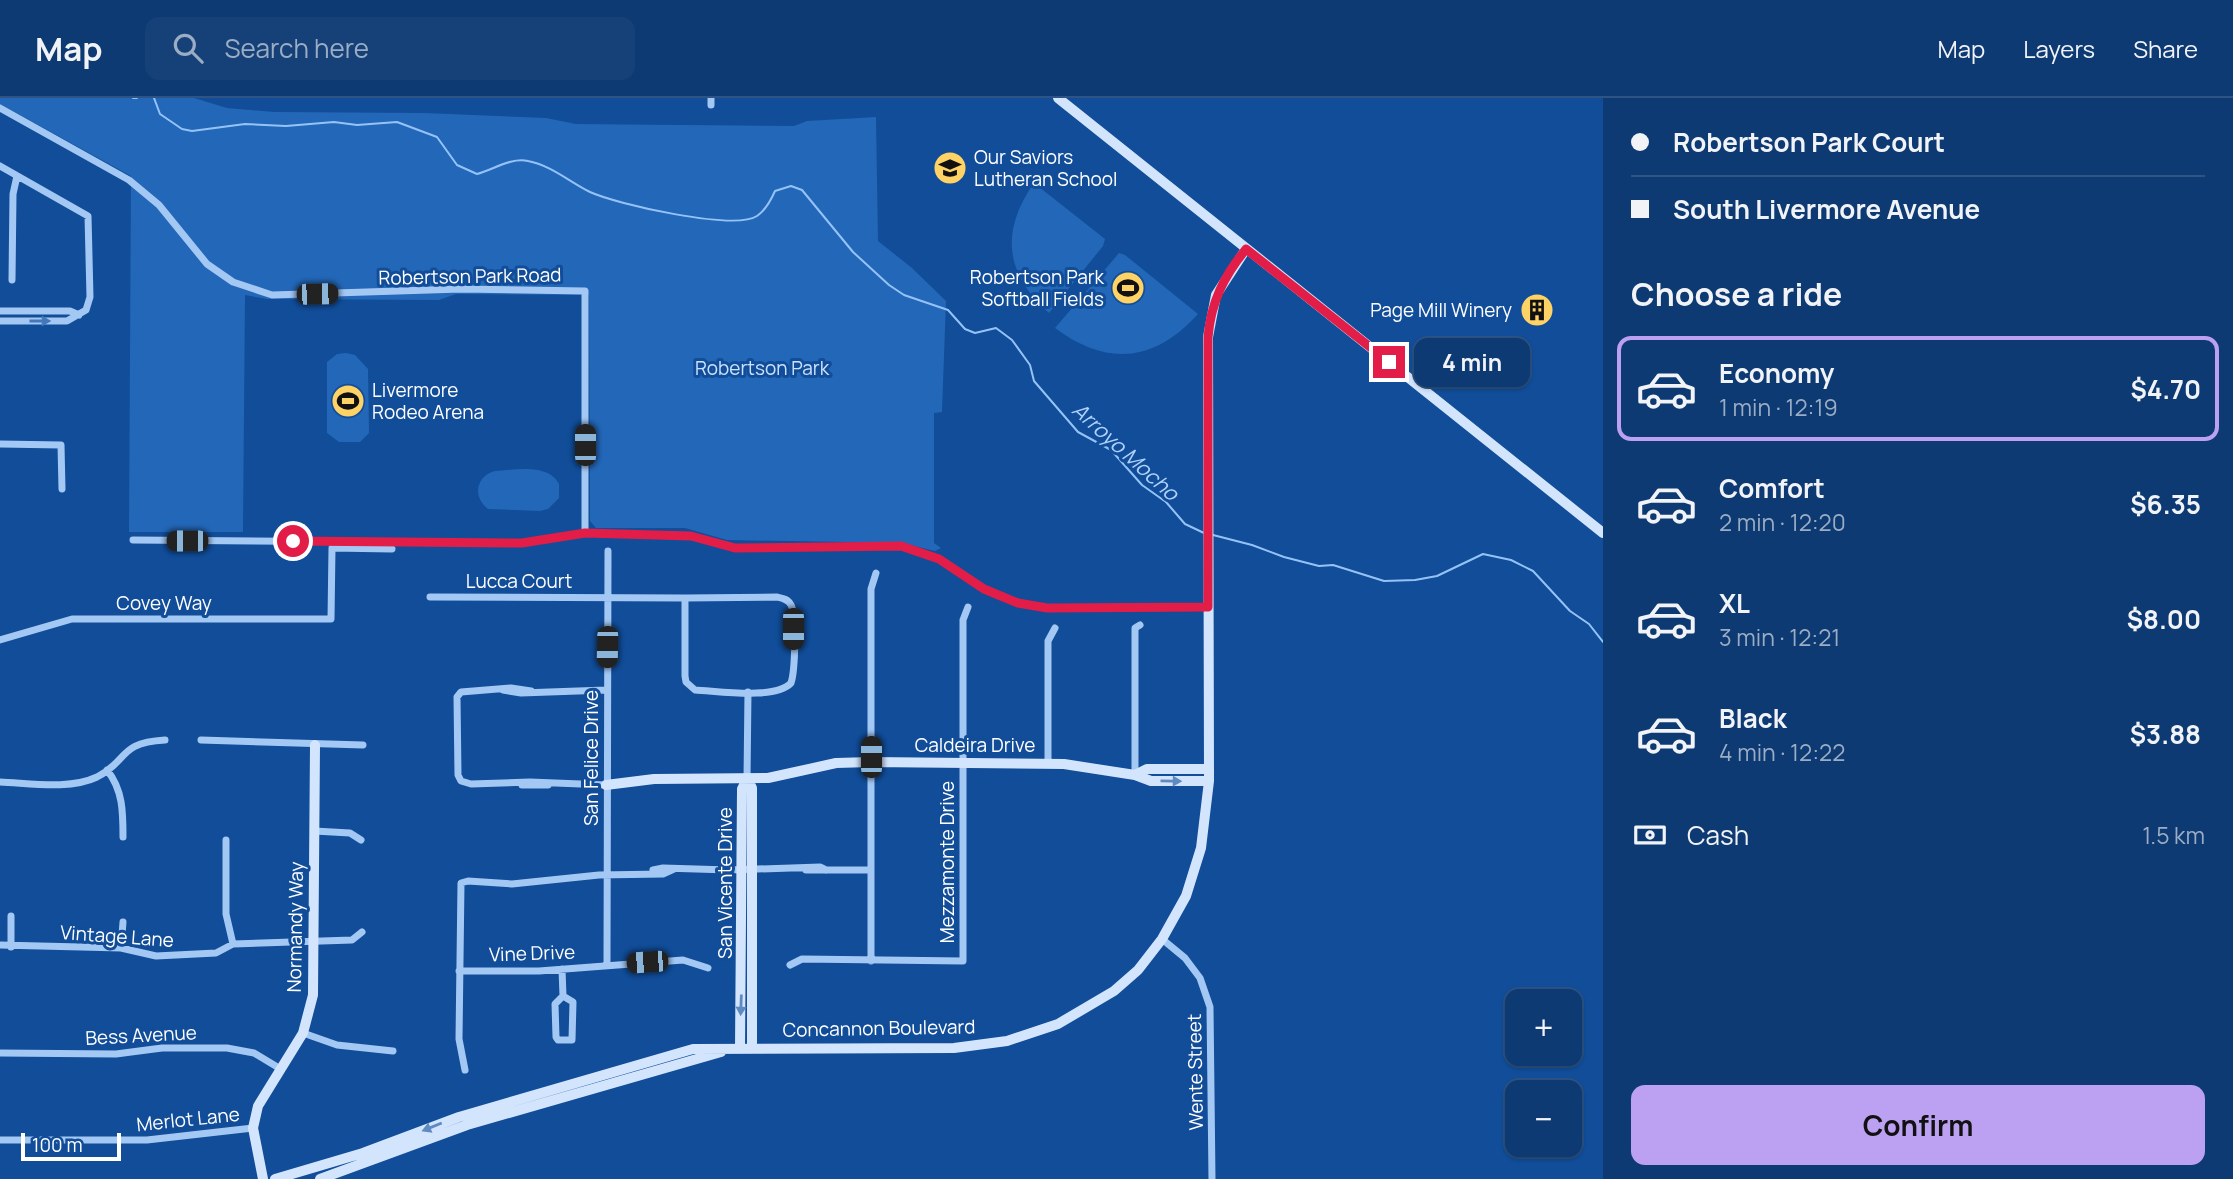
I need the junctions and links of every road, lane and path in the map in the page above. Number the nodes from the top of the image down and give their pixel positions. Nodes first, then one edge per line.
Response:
1 (1058, 98) edge
2 (0, 108) edge
3 (0, 166) edge
4 (17, 176) junction
5 (1246, 249) junction
6 (12, 280) dead end
7 (0, 311) edge
8 (79, 315) junction
9 (0, 321) edge
10 (0, 444) edge
11 (62, 489) dead end
12 (585, 533) junction
13 (1603, 533) edge
14 (134, 540) dead end
15 (392, 549) dead end
16 (608, 551) dead end
17 (876, 573) dead end
18 (430, 597) dead end
19 (608, 598) junction
20 (685, 598) junction
21 (968, 607) dead end
22 (1208, 607) junction
23 (1140, 625) dead end
24 (1055, 628) dead end
25 (0, 640) edge
26 (606, 690) junction
27 (748, 692) junction
28 (165, 740) dead end
29 (201, 740) dead end
30 (315, 745) junction
31 (363, 745) dead end
32 (871, 762) junction
33 (1048, 763) junction
34 (962, 764) junction
35 (1208, 769) junction
36 (107, 770) junction
37 (1135, 775) junction
38 (747, 779) junction
39 (1209, 781) junction
40 (0, 782) edge
41 (606, 785) junction
42 (314, 831) junction
43 (123, 837) dead end
44 (226, 840) dead end
45 (361, 840) dead end
46 (747, 870) junction
47 (871, 870) junction
48 (607, 874) junction
49 (11, 916) dead end
50 (123, 922) dead end
51 (362, 932) dead end
52 (1162, 939) junction
53 (315, 940) junction
54 (233, 944) junction
55 (0, 945) edge
56 (10, 947) junction
57 (121, 948) junction
58 (871, 961) junction
59 (607, 965) junction
60 (790, 965) dead end
61 (708, 968) dead end
62 (562, 969) junction
63 (459, 971) junction
64 (563, 996) junction
65 (303, 1033) junction
66 (752, 1047) junction
67 (737, 1048) junction
68 (393, 1051) dead end
69 (0, 1053) edge
70 (279, 1068) junction
71 (465, 1070) dead end
72 (253, 1128) junction
73 (0, 1140) edge
74 (263, 1179) edge
75 (275, 1179) edge
76 (320, 1179) edge
77 (1212, 1179) edge

1 - 5 main road
2 - 12 street, Robertson Park Road
3 - 4 street
4 - 6 street
4 - 8 street
5 - 13 main road
5 - 22 main road, Concannon Boulevard
7 - 8 street
9 -> 8 street
10 - 11 street
12 - 14 street
12 - 22 street
15 - 25 street, Covey Way
16 - 19 street, San Felice Drive
17 - 32 street
18 - 19 street, Lucca Court
19 - 20 street, Lucca Court
19 - 26 street, San Felice Drive
20 - 27 street
20 - 27 street, Lucca Court
21 - 34 street, Mezzamonte Drive
22 - 35 main road, Concannon Boulevard
23 - 37 street
24 - 33 street
26 - 41 street, San Felice Drive
26 - 41 street
27 - 38 street
28 - 36 street
29 - 30 street
30 - 31 street
30 - 42 main road, Normandy Way
32 - 34 main road, Caldeira Drive
32 - 38 main road, Caldeira Drive
32 - 47 street
33 - 34 main road, Caldeira Drive
33 - 37 main road, Caldeira Drive
34 - 58 street, Mezzamonte Drive
35 - 37 main road, Caldeira Drive
35 - 39 main road, Concannon Boulevard
36 - 40 street
36 - 43 street
37 -> 39 main road, Caldeira Drive
38 - 41 main road, Caldeira Drive
38 - 46 main road, San Vicente Drive
39 - 52 main road, Concannon Boulevard
41 - 48 street, San Felice Drive
42 - 45 street
42 - 53 main road, Normandy Way
44 - 54 street
46 - 47 street
46 - 48 street
46 - 66 main road, San Vicente Drive
46 -> 67 main road, San Vicente Drive
47 - 58 street
48 - 59 street, San Felice Drive
48 - 63 street
49 - 56 street
50 - 57 street
51 - 53 street, Vintage Lane
52 - 66 main road, Concannon Boulevard
52 - 77 street, Wente Street
53 - 54 street, Vintage Lane
53 - 65 main road, Normandy Way
54 - 57 street, Vintage Lane
55 - 56 street, Vintage Lane
56 - 57 street, Vintage Lane
58 - 60 street
59 - 61 street, Vine Drive
59 - 62 street, Vine Drive
62 - 63 street, Vine Drive
62 - 64 street
63 - 71 street
64 - 64 street
65 - 68 street
65 - 70 main road, Normandy Way
66 - 67 main road, Concannon Boulevard
67 -> 75 main road, Concannon Boulevard
67 - 76 main road, Concannon Boulevard
69 - 70 street, Bess Avenue
70 - 72 main road, Normandy Way
72 - 73 street, Merlot Lane
72 - 74 main road, Normandy Way

